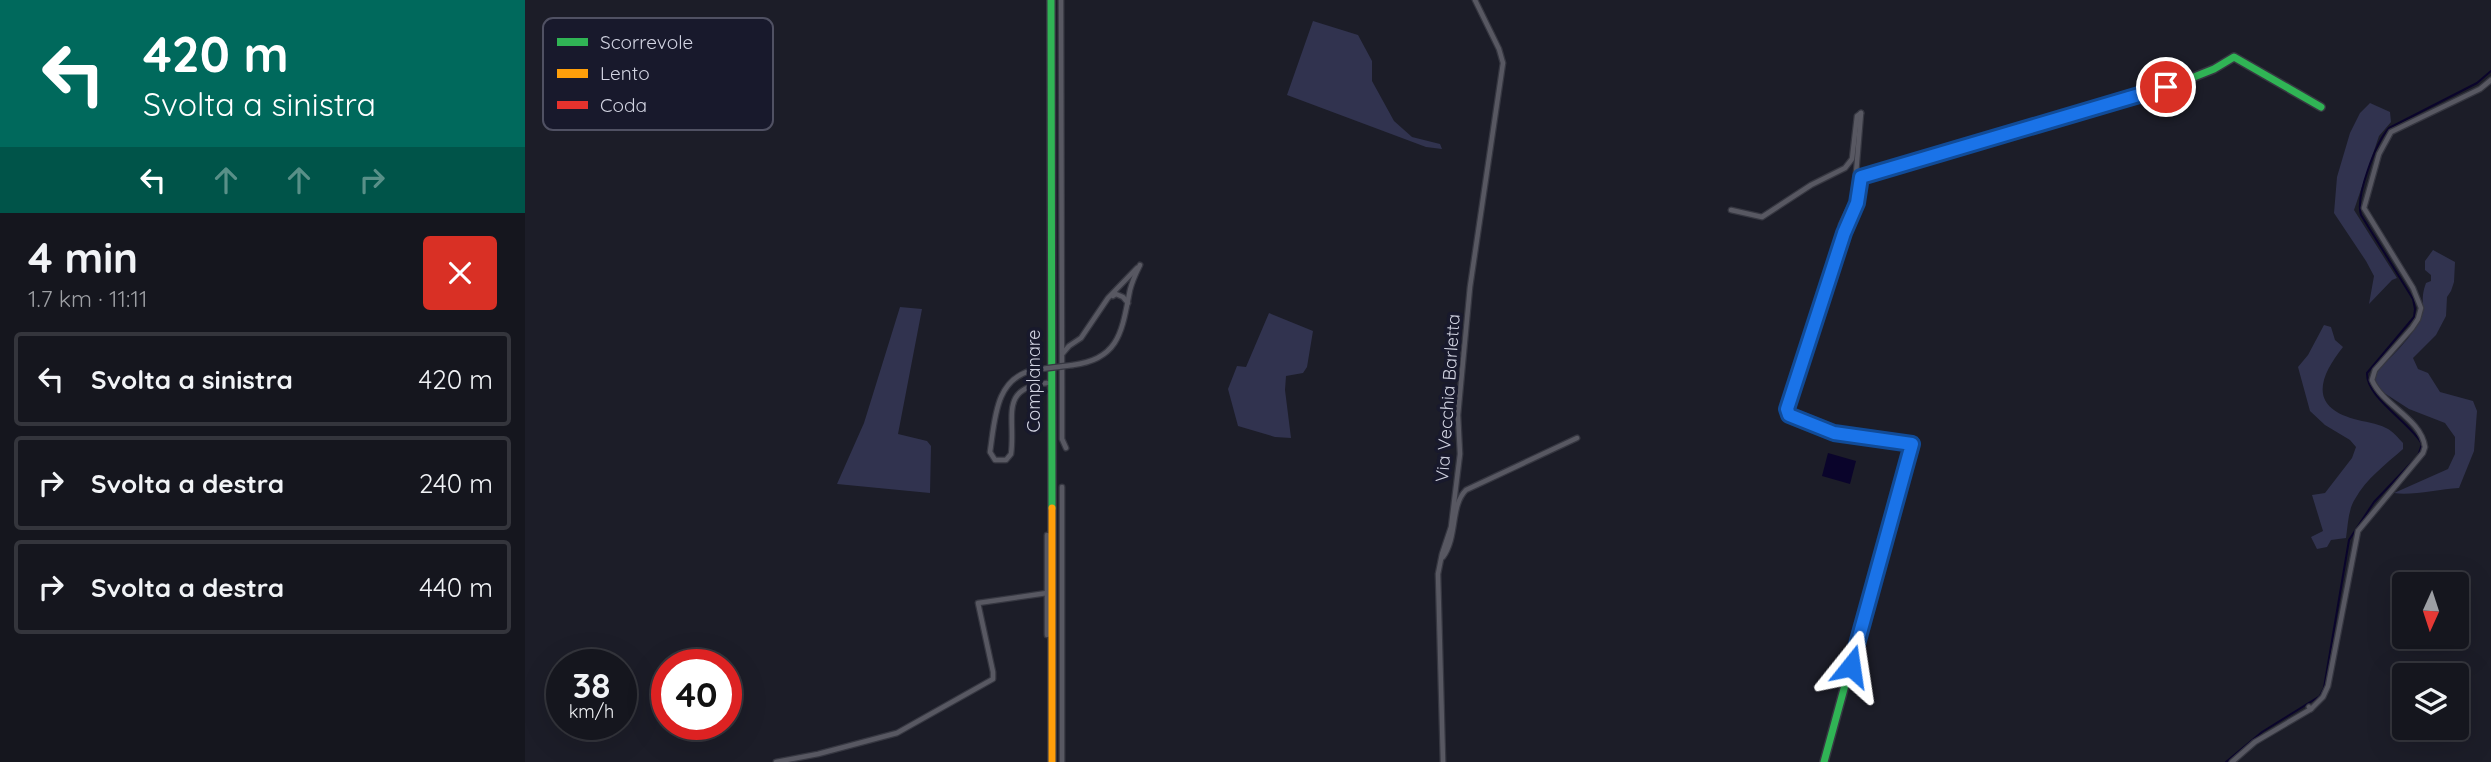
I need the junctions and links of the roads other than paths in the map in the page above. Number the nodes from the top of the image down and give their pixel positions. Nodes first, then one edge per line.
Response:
1 (1049, 0) edge
2 (1059, 0) edge
3 (1475, 0) edge
4 (2491, 80) edge
5 (2321, 107) dead end
6 (1731, 210) dead end
7 (1844, 233) junction
8 (1122, 282) junction
9 (1130, 289) junction
10 (1108, 298) junction
11 (1129, 304) junction
12 (1061, 328) junction
13 (1076, 341) junction
14 (1061, 343) junction
15 (1061, 358) junction
16 (1047, 383) junction
17 (1577, 438) dead end
18 (1066, 448) dead end
19 (1062, 487) dead end
20 (1440, 561) junction
21 (1047, 593) junction
22 (776, 762) edge
23 (1055, 762) edge
24 (1443, 762) edge
25 (1824, 762) edge
26 (2232, 762) edge

1 - 16 street, Complanare
1 - 23 main road
2 - 12 street, Complanare
2 - 23 main road
3 - 20 street, Via Vecchia Barletta
4 - 26 street
5 - 7 main road
6 - 7 street
7 - 25 main road
8 - 9 street
8 - 9 street
8 - 10 street
8 - 11 street
9 - 11 street
10 - 11 street
10 - 13 street
11 - 16 street, bridge
12 - 13 street
12 - 14 street, Complanare
13 - 14 street
13 - 15 street
14 - 15 street, Complanare
15 - 18 street, Complanare
16 - 21 street, Complanare
17 - 20 street
19 - 23 street
20 - 24 street, Via Vecchia Barletta
21 - 22 street
21 - 23 street, Complanare

